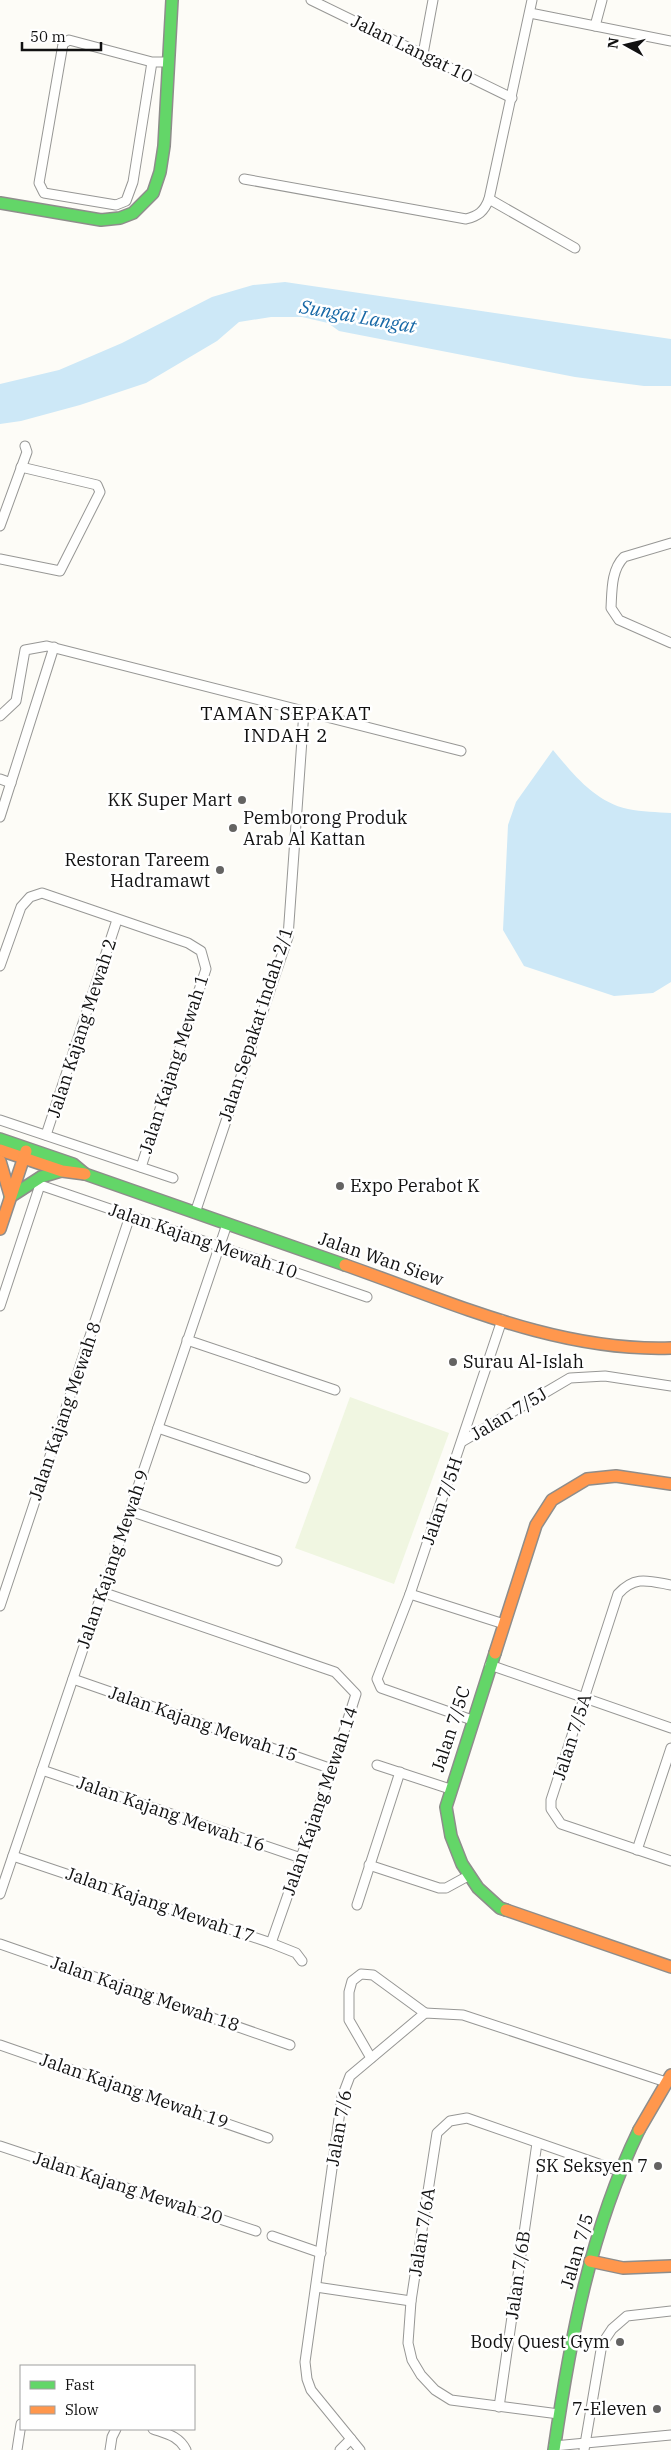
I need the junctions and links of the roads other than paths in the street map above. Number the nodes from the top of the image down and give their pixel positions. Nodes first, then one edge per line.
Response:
1 (172, 0) edge
2 (311, 0) edge
3 (433, 0) edge
4 (532, 0) edge
5 (602, 0) edge
6 (530, 13) junction
7 (595, 26) junction
8 (671, 41) edge
9 (423, 54) junction
10 (152, 62) junction
11 (168, 62) junction
12 (512, 98) junction
13 (244, 179) dead end
14 (489, 199) junction
15 (0, 203) edge
16 (574, 248) dead end
17 (25, 446) dead end
18 (20, 467) junction
19 (0, 526) edge
20 (671, 543) edge
21 (0, 559) edge
22 (671, 643) edge
23 (54, 647) junction
24 (304, 711) junction
25 (0, 716) edge
26 (460, 751) dead end
27 (0, 779) edge
28 (11, 782) junction
29 (0, 817) edge
30 (117, 920) junction
31 (0, 966) edge
32 (0, 1120) edge
33 (46, 1136) junction
34 (0, 1139) edge
35 (0, 1150) edge
36 (25, 1153) junction
37 (0, 1161) edge
38 (140, 1167) junction
39 (62, 1171) junction
40 (86, 1174) junction
41 (173, 1178) dead end
42 (10, 1197) junction
43 (195, 1213) junction
44 (130, 1216) junction
45 (227, 1224) junction
46 (0, 1229) edge
47 (219, 1247) junction
48 (367, 1297) dead end
49 (0, 1306) edge
50 (502, 1320) junction
51 (187, 1340) junction
52 (671, 1348) edge
53 (671, 1386) edge
54 (335, 1390) dead end
55 (158, 1428) junction
56 (463, 1441) junction
57 (305, 1478) dead end
58 (671, 1484) edge
59 (130, 1511) junction
60 (277, 1561) dead end
61 (671, 1584) edge
62 (102, 1592) junction
63 (410, 1594) junction
64 (0, 1606) edge
65 (504, 1624) junction
66 (490, 1665) junction
67 (73, 1679) junction
68 (585, 1698) junction
69 (472, 1720) junction
70 (671, 1728) edge
71 (670, 1753) edge
72 (377, 1765) dead end
73 (332, 1769) junction
74 (42, 1770) junction
75 (400, 1772) junction
76 (450, 1789) junction
77 (637, 1850) junction
78 (13, 1856) junction
79 (301, 1858) junction
80 (671, 1861) edge
81 (369, 1865) junction
82 (468, 1876) junction
83 (0, 1894) edge
84 (357, 1904) dead end
85 (271, 1943) junction
86 (0, 1944) edge
87 (302, 1961) dead end
88 (671, 1967) edge
89 (425, 2013) junction
90 (0, 2045) edge
91 (290, 2045) dead end
92 (371, 2058) junction
93 (668, 2078) edge
94 (268, 2138) dead end
95 (537, 2142) junction
96 (0, 2146) edge
97 (619, 2171) junction
98 (256, 2231) dead end
99 (272, 2236) dead end
100 (320, 2253) junction
101 (590, 2261) junction
102 (671, 2266) edge
103 (316, 2287) junction
104 (411, 2301) junction
105 (671, 2311) edge
106 (499, 2407) junction
107 (559, 2414) junction
108 (20, 2430) edge
109 (156, 2430) edge
110 (114, 2433) edge
111 (671, 2435) edge
112 (351, 2439) junction
113 (584, 2447) edge
114 (554, 2448) edge
115 (18, 2450) edge
116 (110, 2450) edge
117 (186, 2450) edge
118 (340, 2450) edge
119 (360, 2450) edge

1 - 11 street
2 - 9 street, Jalan Langat 10
3 - 9 street
4 - 6 street
5 - 7 street
6 - 7 street
6 - 12 street
7 - 8 street
9 - 12 street, Jalan Langat 10
10 - 10 street
10 - 11 street
11 - 15 street
12 - 14 street
13 - 14 street
14 - 16 street
17 - 18 street
18 - 19 street
18 - 21 street
20 - 22 street
23 - 24 street
23 - 25 street
23 - 28 street
24 - 26 street
24 - 43 street, Jalan Sepakat Indah 2/1
27 - 28 street
28 - 29 street
30 - 31 street, Jalan Kajang Mewah 1
30 - 33 street, Jalan Kajang Mewah 2
30 - 38 street, Jalan Kajang Mewah 1
32 - 33 street, Jalan Kajang Mewah 1
33 - 38 street, Jalan Kajang Mewah 1
34 - 36 street, Jalan Wan Siew
35 - 36 street, Jalan Wan Siew
36 - 39 street, Jalan Wan Siew
36 - 40 street, Jalan Wan Siew
36 - 42 street
37 - 42 street
38 - 41 street, Jalan Kajang Mewah 1
39 - 40 street, Jalan Wan Siew
39 - 42 street
40 - 43 street, Jalan Wan Siew
42 - 46 street
43 - 45 street, Jalan Wan Siew
44 - 47 street, Jalan Kajang Mewah 10
44 - 49 street, Jalan Kajang Mewah 10
44 - 64 street, Jalan Kajang Mewah 8
45 - 47 street, Jalan Kajang Mewah 9
45 - 50 street, Jalan Wan Siew
47 - 48 street, Jalan Kajang Mewah 10
47 - 51 street, Jalan Kajang Mewah 9
50 - 52 street, Jalan Wan Siew
50 - 56 street, Jalan 7/5H
51 - 54 street
51 - 55 street, Jalan Kajang Mewah 9
53 - 56 street, Jalan 7/5J
55 - 57 street
55 - 59 street, Jalan Kajang Mewah 9
56 - 63 street, Jalan 7/5H
58 - 65 street, Jalan 7/5C
59 - 60 street
59 - 62 street, Jalan Kajang Mewah 9
61 - 68 street, Jalan 7/5A
62 - 67 street, Jalan Kajang Mewah 9
62 - 73 street, Jalan Kajang Mewah 14
63 - 65 street
63 - 69 street, Jalan 7/5H
65 - 66 street, Jalan 7/5C
66 - 68 street
66 - 69 street, Jalan 7/5C
67 - 73 street, Jalan Kajang Mewah 15
67 - 74 street, Jalan Kajang Mewah 9
68 - 70 street
68 - 77 street, Jalan 7/5A
69 - 76 street, Jalan 7/5C
71 - 77 street
72 - 75 street
73 - 79 street, Jalan Kajang Mewah 14
74 - 78 street, Jalan Kajang Mewah 9
74 - 79 street, Jalan Kajang Mewah 16
75 - 76 street
75 - 81 street
76 - 82 street, Jalan 7/5C
77 - 80 street, Jalan 7/5A
78 - 83 street, Jalan Kajang Mewah 9
78 - 85 street, Jalan Kajang Mewah 17
79 - 85 street, Jalan Kajang Mewah 14
81 - 82 street
81 - 84 street
82 - 88 street, Jalan 7/5C
85 - 87 street, Jalan Kajang Mewah 17
86 - 91 street, Jalan Kajang Mewah 18
89 - 92 street, Jalan 7/6
89 - 92 street
89 - 93 street
90 - 94 street, Jalan Kajang Mewah 19
92 - 100 street, Jalan 7/6
93 - 97 street, Jalan 7/5
95 - 97 street, Jalan 7/6A
95 - 104 street, Jalan 7/6A
95 - 106 street, Jalan 7/6B
96 - 98 street, Jalan Kajang Mewah 20
97 - 101 street, Jalan 7/5
99 - 100 street
100 - 103 street, Jalan 7/6
101 - 102 street
101 - 107 street, Jalan 7/5
103 - 104 street
103 - 112 street, Jalan 7/6
104 - 106 street, Jalan 7/6A
105 - 113 street
106 - 107 street, Jalan 7/6A
107 - 114 street, Jalan 7/5
108 - 115 street
109 - 117 street
110 - 116 street
111 - 113 street
112 - 118 street
112 - 119 street, Jalan 7/6
113 - 114 street

